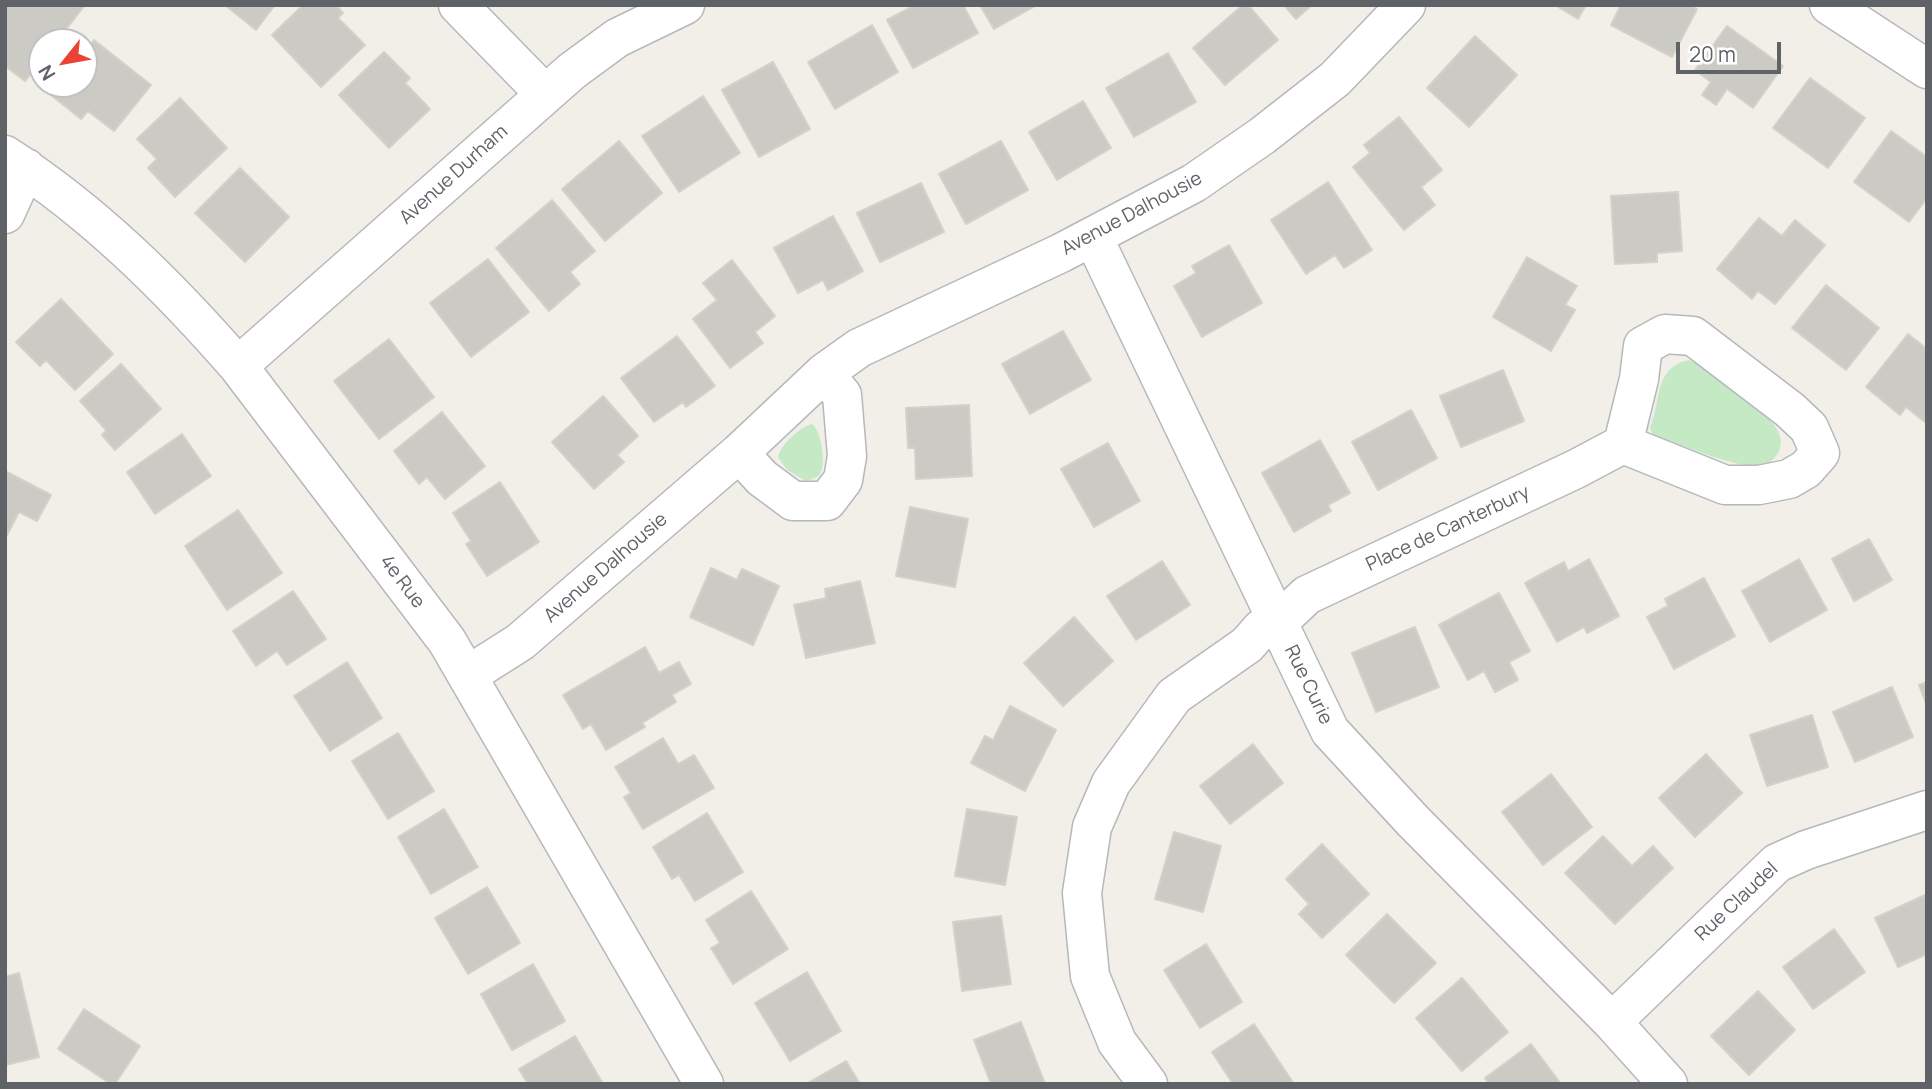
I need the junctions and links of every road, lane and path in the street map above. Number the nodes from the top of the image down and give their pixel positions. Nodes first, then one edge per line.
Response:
1 (458, 5) edge
2 (685, 5) edge
3 (1406, 5) edge
4 (1829, 5) edge
5 (1927, 69) edge
6 (545, 94) junction
7 (15, 162) edge
8 (5, 214) edge
9 (1093, 237) junction
10 (238, 366) junction
11 (824, 373) junction
12 (1623, 444) junction
13 (739, 453) junction
14 (1277, 620) junction
15 (468, 675) junction
16 (1927, 810) edge
17 (1612, 1023) junction
18 (704, 1084) edge
19 (1149, 1084) edge
20 (1668, 1084) edge

1 - 6 street
2 - 6 street, Avenue Durham
3 - 9 street, Avenue Dalhousie
4 - 5 street
6 - 10 street, Avenue Durham
7 - 8 street
7 - 10 street, 4e Rue
9 - 11 street, Avenue Dalhousie
9 - 14 street, Rue Curie
10 - 15 street, 4e Rue
11 - 13 street, Avenue Dalhousie
11 - 13 street
12 - 12 street
12 - 14 street, Place de Canterbury
13 - 15 street, Avenue Dalhousie
14 - 17 street, Rue Curie
14 - 19 street, Place de Canterbury
15 - 18 street, 4e Rue
16 - 17 street, Rue Claudel
17 - 20 street, Rue Curie

